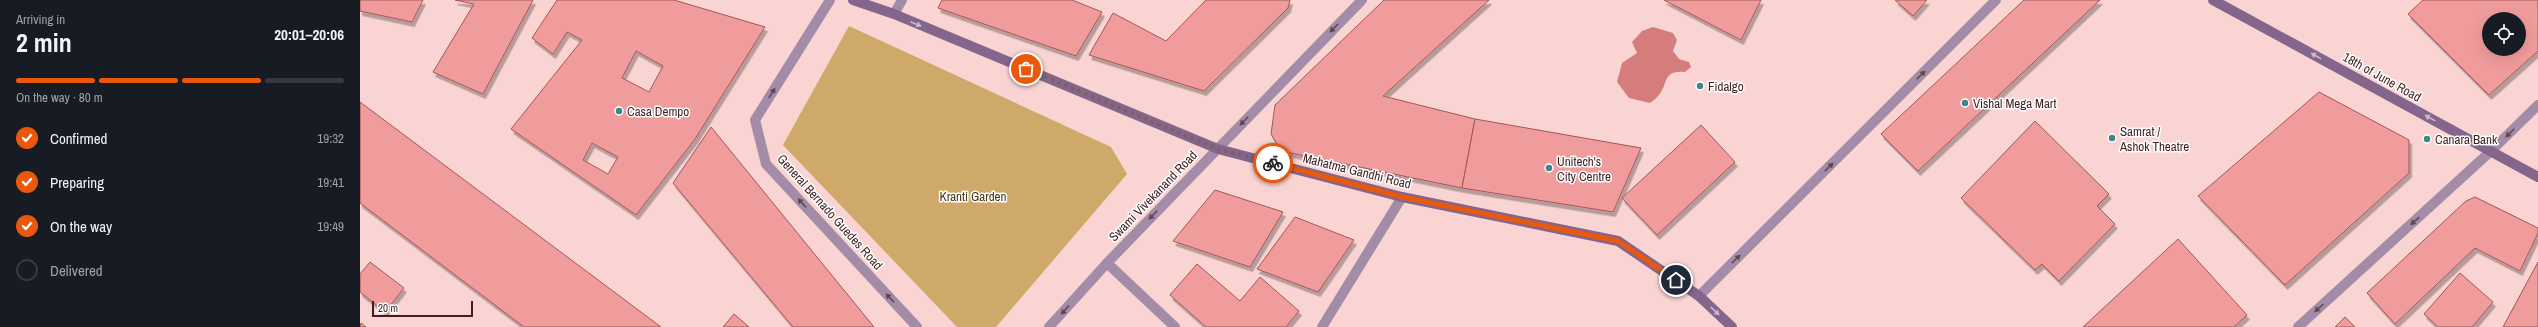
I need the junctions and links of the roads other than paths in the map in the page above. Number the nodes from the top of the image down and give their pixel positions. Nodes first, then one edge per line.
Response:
1 (830, 0) edge
2 (853, 0) edge
3 (902, 0) edge
4 (1362, 0) edge
5 (1996, 0) edge
6 (2213, 0) edge
7 (894, 14) junction
8 (2538, 105) edge
9 (1218, 149) junction
10 (2491, 152) junction
11 (2538, 177) edge
12 (1402, 197) junction
13 (1106, 263) junction
14 (1699, 296) junction
15 (917, 327) edge
16 (1049, 327) edge
17 (1174, 327) edge
18 (1322, 327) edge
19 (1732, 327) edge
20 (2298, 327) edge

15 -> 1 street, General Bernado Guedes Road
2 - 7 main road, Mahatma Gandhi Road
3 - 7 street
4 -> 9 street, Swami Vivekanand Road
14 -> 5 street
10 -> 6 main road, 18th of June Road
7 -> 9 main road, Mahatma Gandhi Road
8 -> 10 street
9 - 12 main road, Mahatma Gandhi Road
9 -> 13 street, Swami Vivekanand Road
10 - 11 main road, 18th of June Road
10 -> 20 street
12 - 14 main road, Mahatma Gandhi Road
12 - 18 street
13 -> 16 street, Swami Vivekanand Road
13 - 17 street
14 -> 19 main road, Mahatma Gandhi Road

